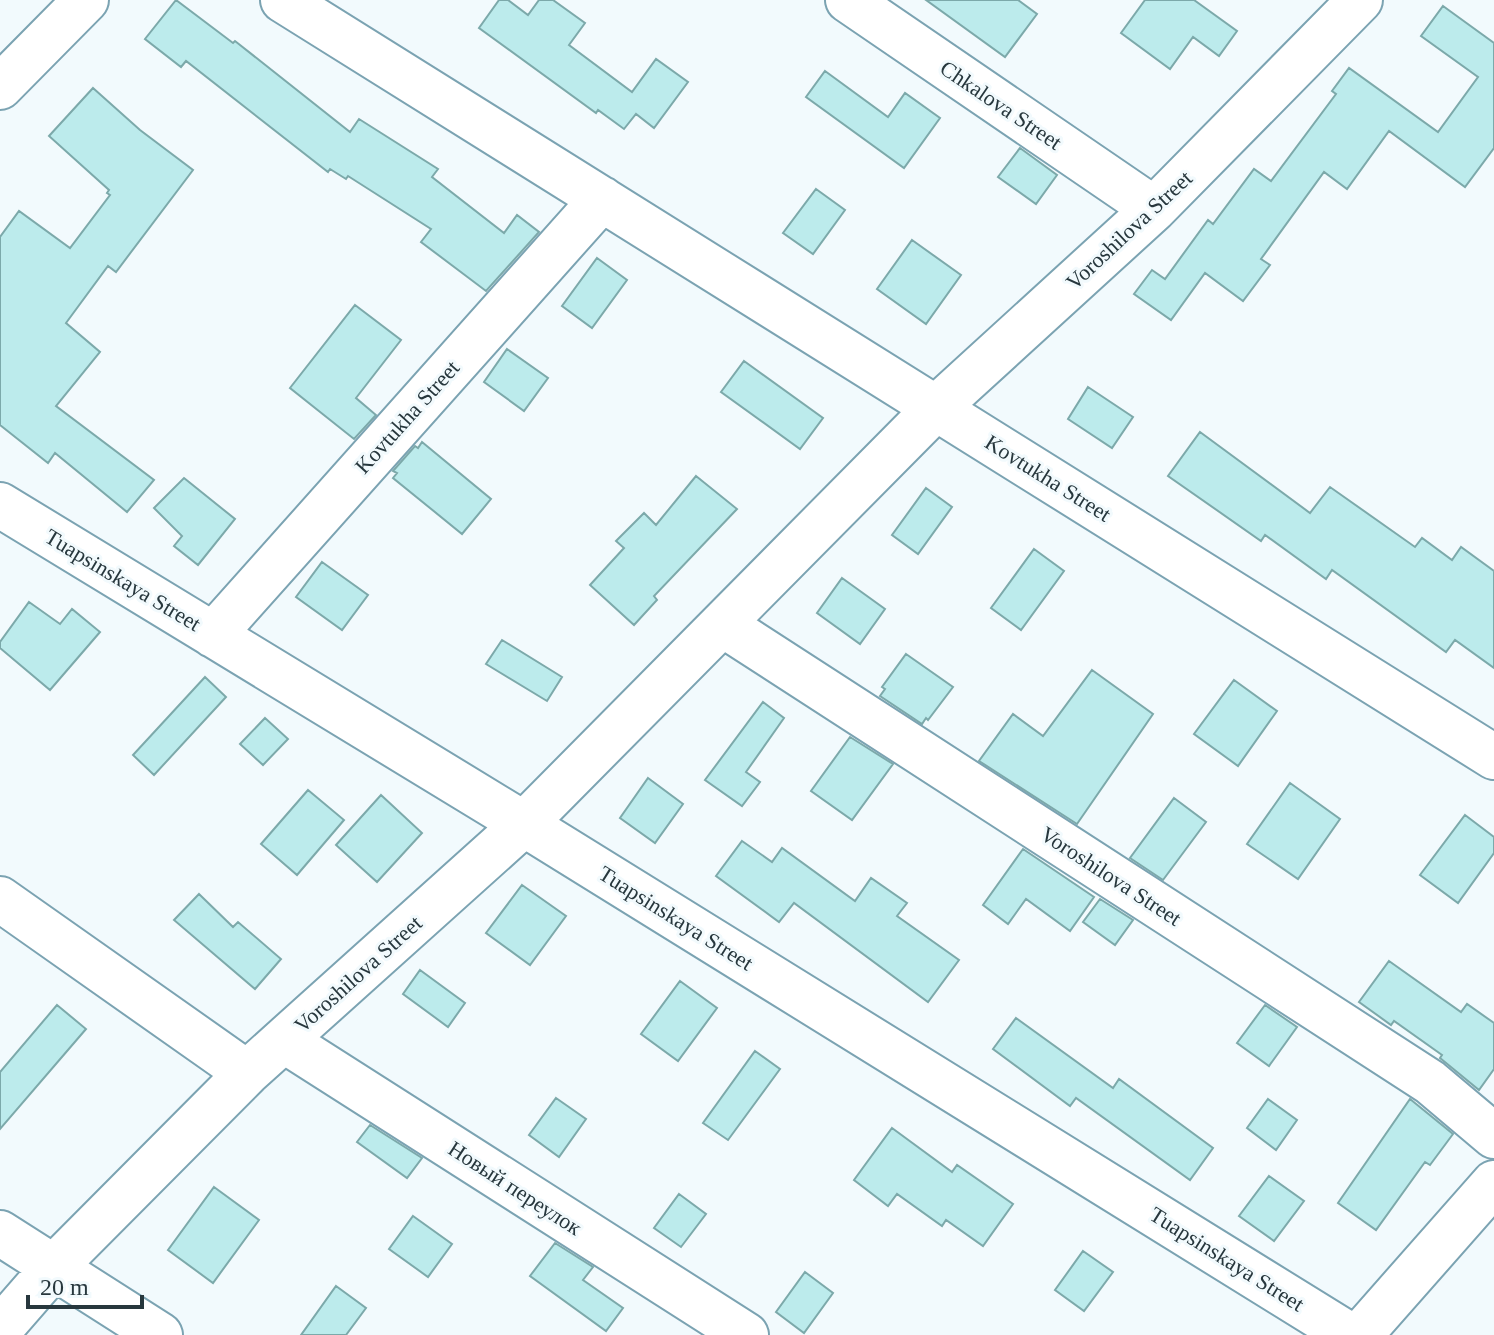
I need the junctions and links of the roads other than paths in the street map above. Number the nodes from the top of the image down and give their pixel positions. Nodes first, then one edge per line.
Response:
1 (86, 0) edge
2 (283, 0) edge
3 (848, 0) edge
4 (1360, 0) edge
5 (0, 87) edge
6 (602, 199) junction
7 (1154, 209) junction
8 (936, 408) junction
9 (0, 505) edge
10 (722, 624) junction
11 (213, 635) junction
12 (1494, 757) edge
13 (524, 824) junction
14 (0, 899) edge
15 (285, 1041) junction
16 (247, 1073) junction
17 (1494, 1136) edge
18 (1494, 1183) edge
19 (0, 1233) edge
20 (54, 1267) junction
21 (0, 1329) edge
22 (160, 1335) edge
23 (746, 1335) edge
24 (1349, 1335) edge
25 (1360, 1335) edge

1 - 5 street
2 - 6 street, Kovtukha Street
3 - 7 street, Chkalova Street
4 - 7 street, Voroshilova Street
6 - 8 street, Kovtukha Street
6 - 11 street, Kovtukha Street
7 - 8 street, Voroshilova Street
8 - 10 street, Voroshilova Street
8 - 12 street, Kovtukha Street
9 - 11 street, Tuapsinskaya Street
10 - 13 street, Voroshilova Street
10 - 17 street, Voroshilova Street
11 - 13 street, Tuapsinskaya Street
13 - 15 street, Voroshilova Street
13 - 24 street, Tuapsinskaya Street
14 - 16 street
15 - 16 street, Voroshilova Street
15 - 23 street, Новый переулок
16 - 20 street, Voroshilova Street
18 - 25 street
19 - 20 street
20 - 21 street, Voroshilova Street
20 - 22 street

